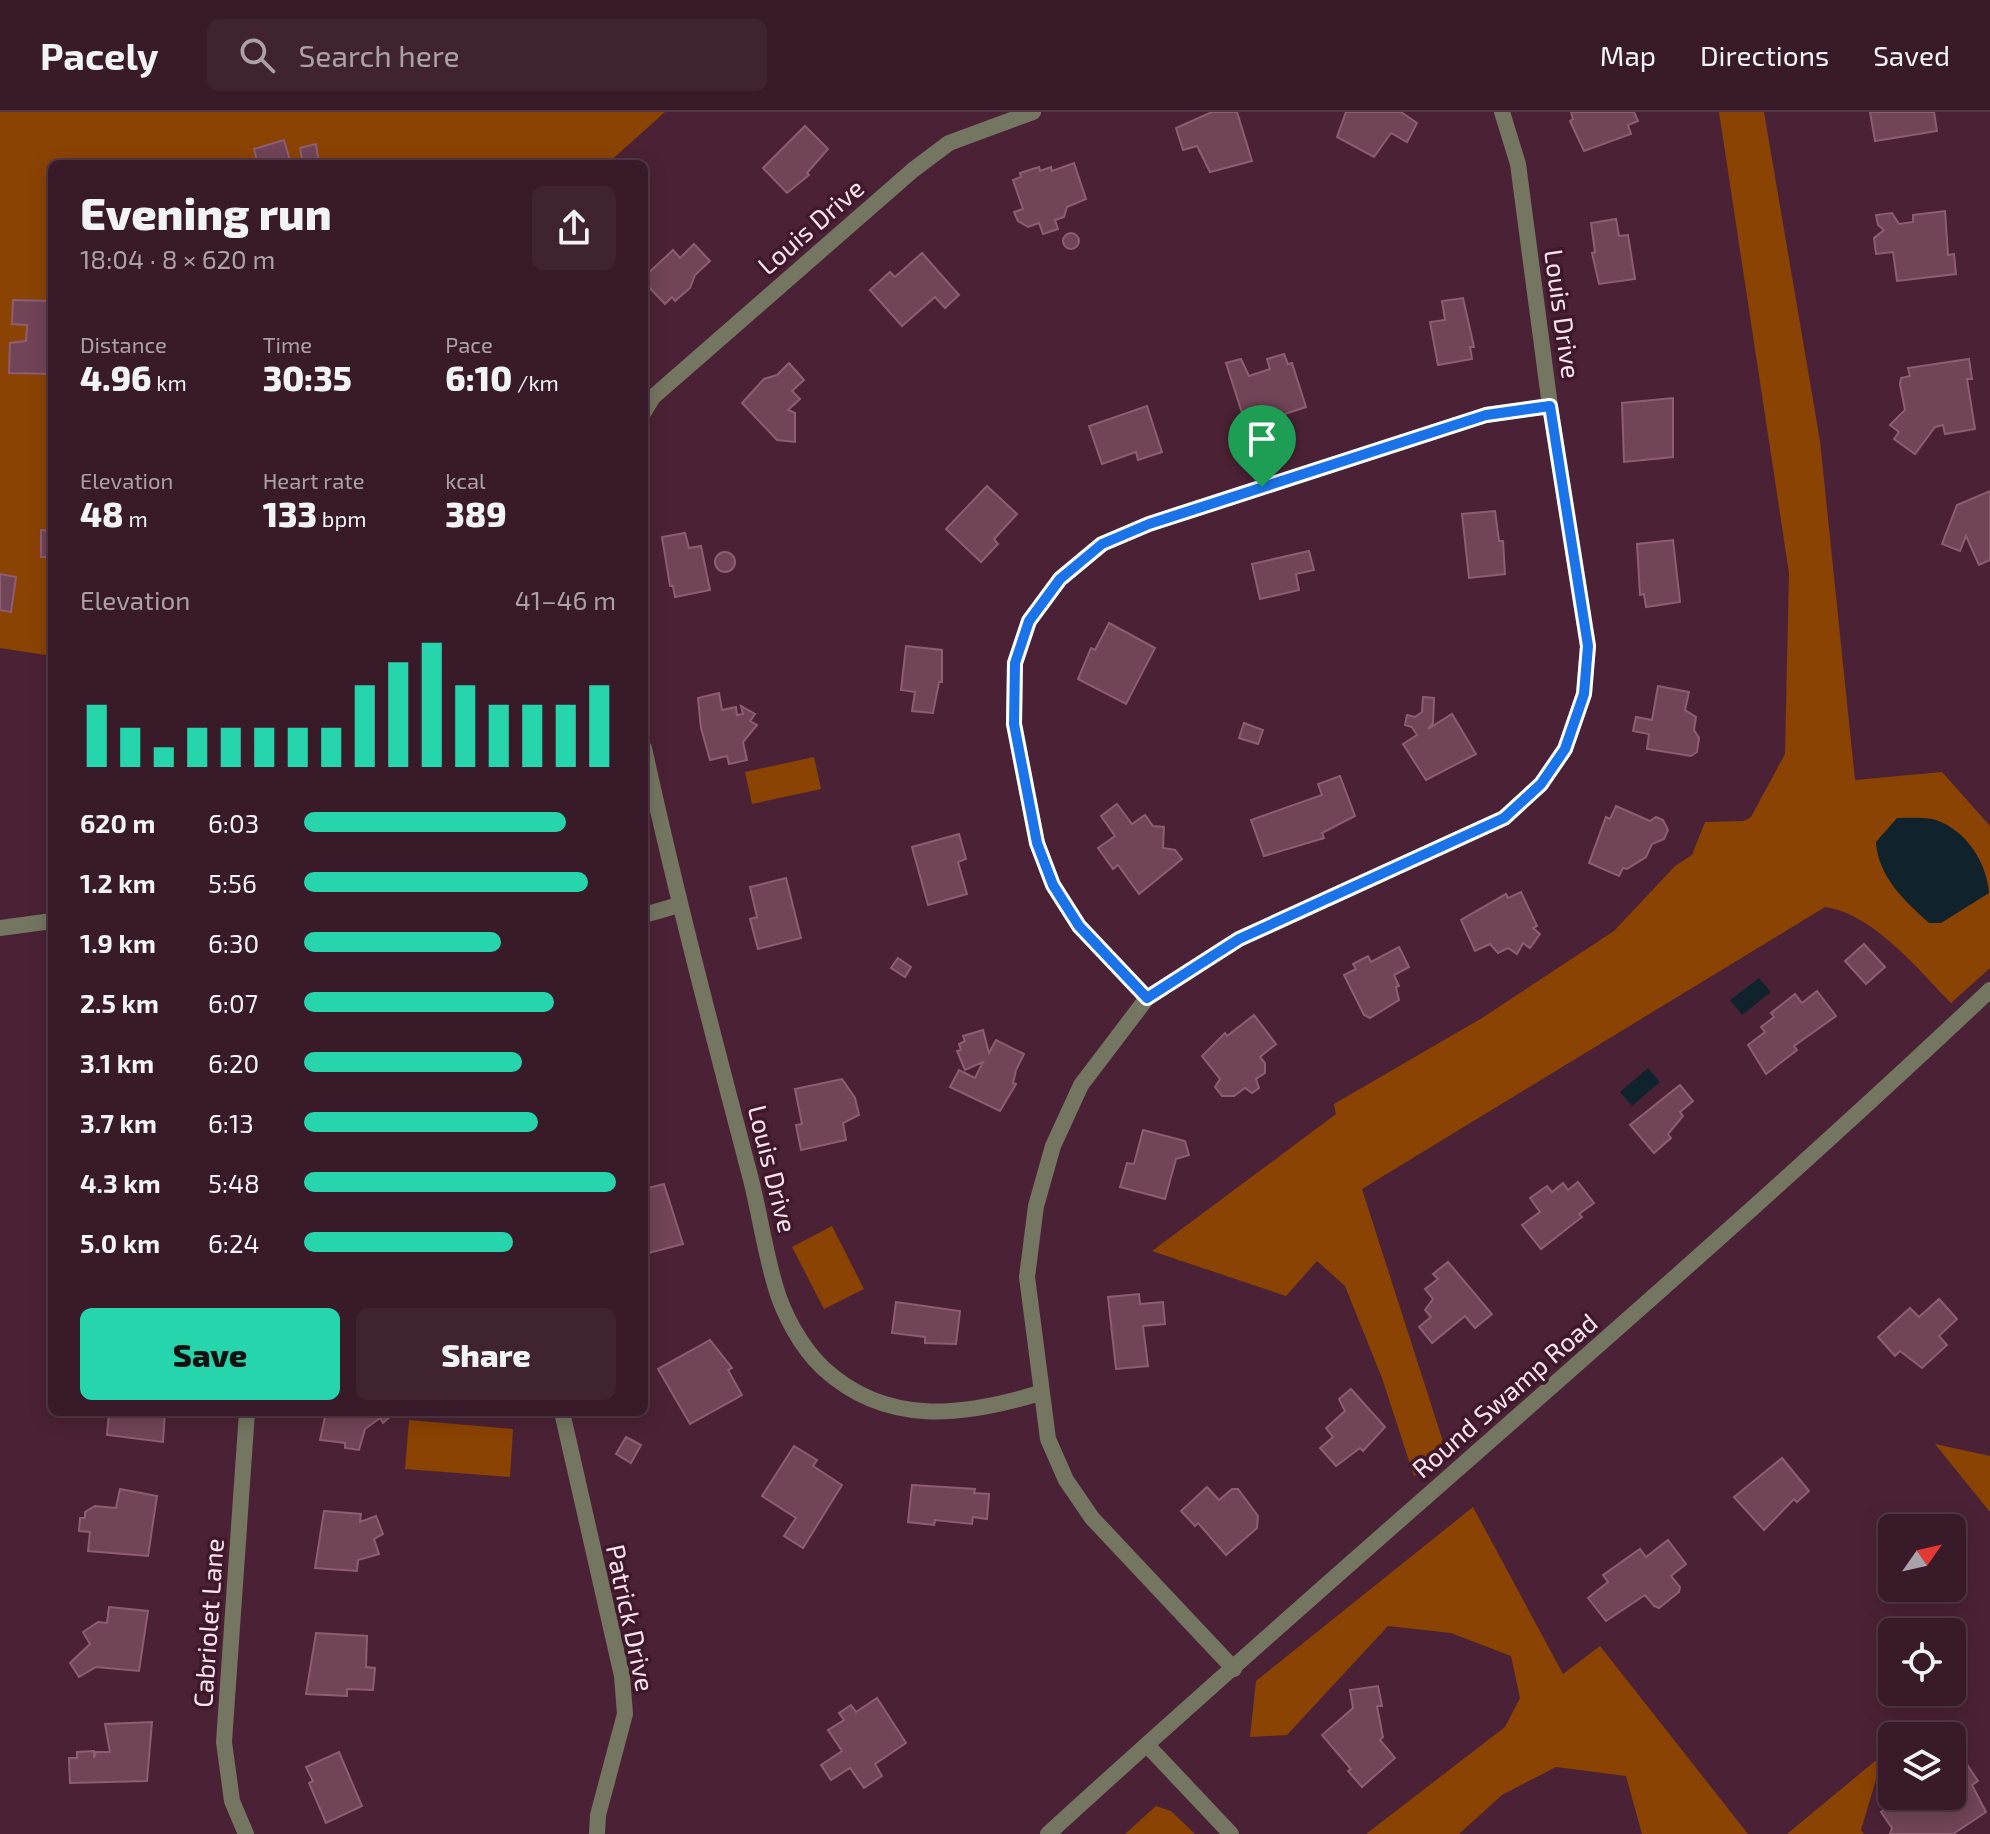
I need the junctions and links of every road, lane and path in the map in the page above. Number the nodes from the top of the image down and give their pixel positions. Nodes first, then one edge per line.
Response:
1 (1033, 112) edge
2 (1502, 112) edge
3 (1550, 406) junction
4 (648, 407) edge
5 (648, 766) edge
6 (679, 905) junction
7 (648, 914) edge
8 (48, 922) edge
9 (0, 928) edge
10 (1990, 990) edge
11 (1147, 998) junction
12 (1040, 1393) junction
13 (247, 1416) edge
14 (563, 1416) edge
15 (1234, 1669) junction
16 (1147, 1745) junction
17 (246, 1834) edge
18 (597, 1834) edge
19 (1048, 1834) edge
20 (1231, 1834) edge

1 - 4 street, Louis Drive
2 - 3 street, Louis Drive
3 - 11 street, Louis Drive
3 - 11 street
5 - 6 street, Louis Drive
6 - 7 street
6 - 12 street, Louis Drive
8 - 9 street
10 - 15 street, Round Swamp Road
11 - 12 street, Louis Drive
12 - 15 street, Louis Drive
13 - 17 street, Cabriolet Lane
14 - 18 street, Patrick Drive
15 - 16 street, Round Swamp Road
16 - 19 street, Round Swamp Road
16 - 20 street

